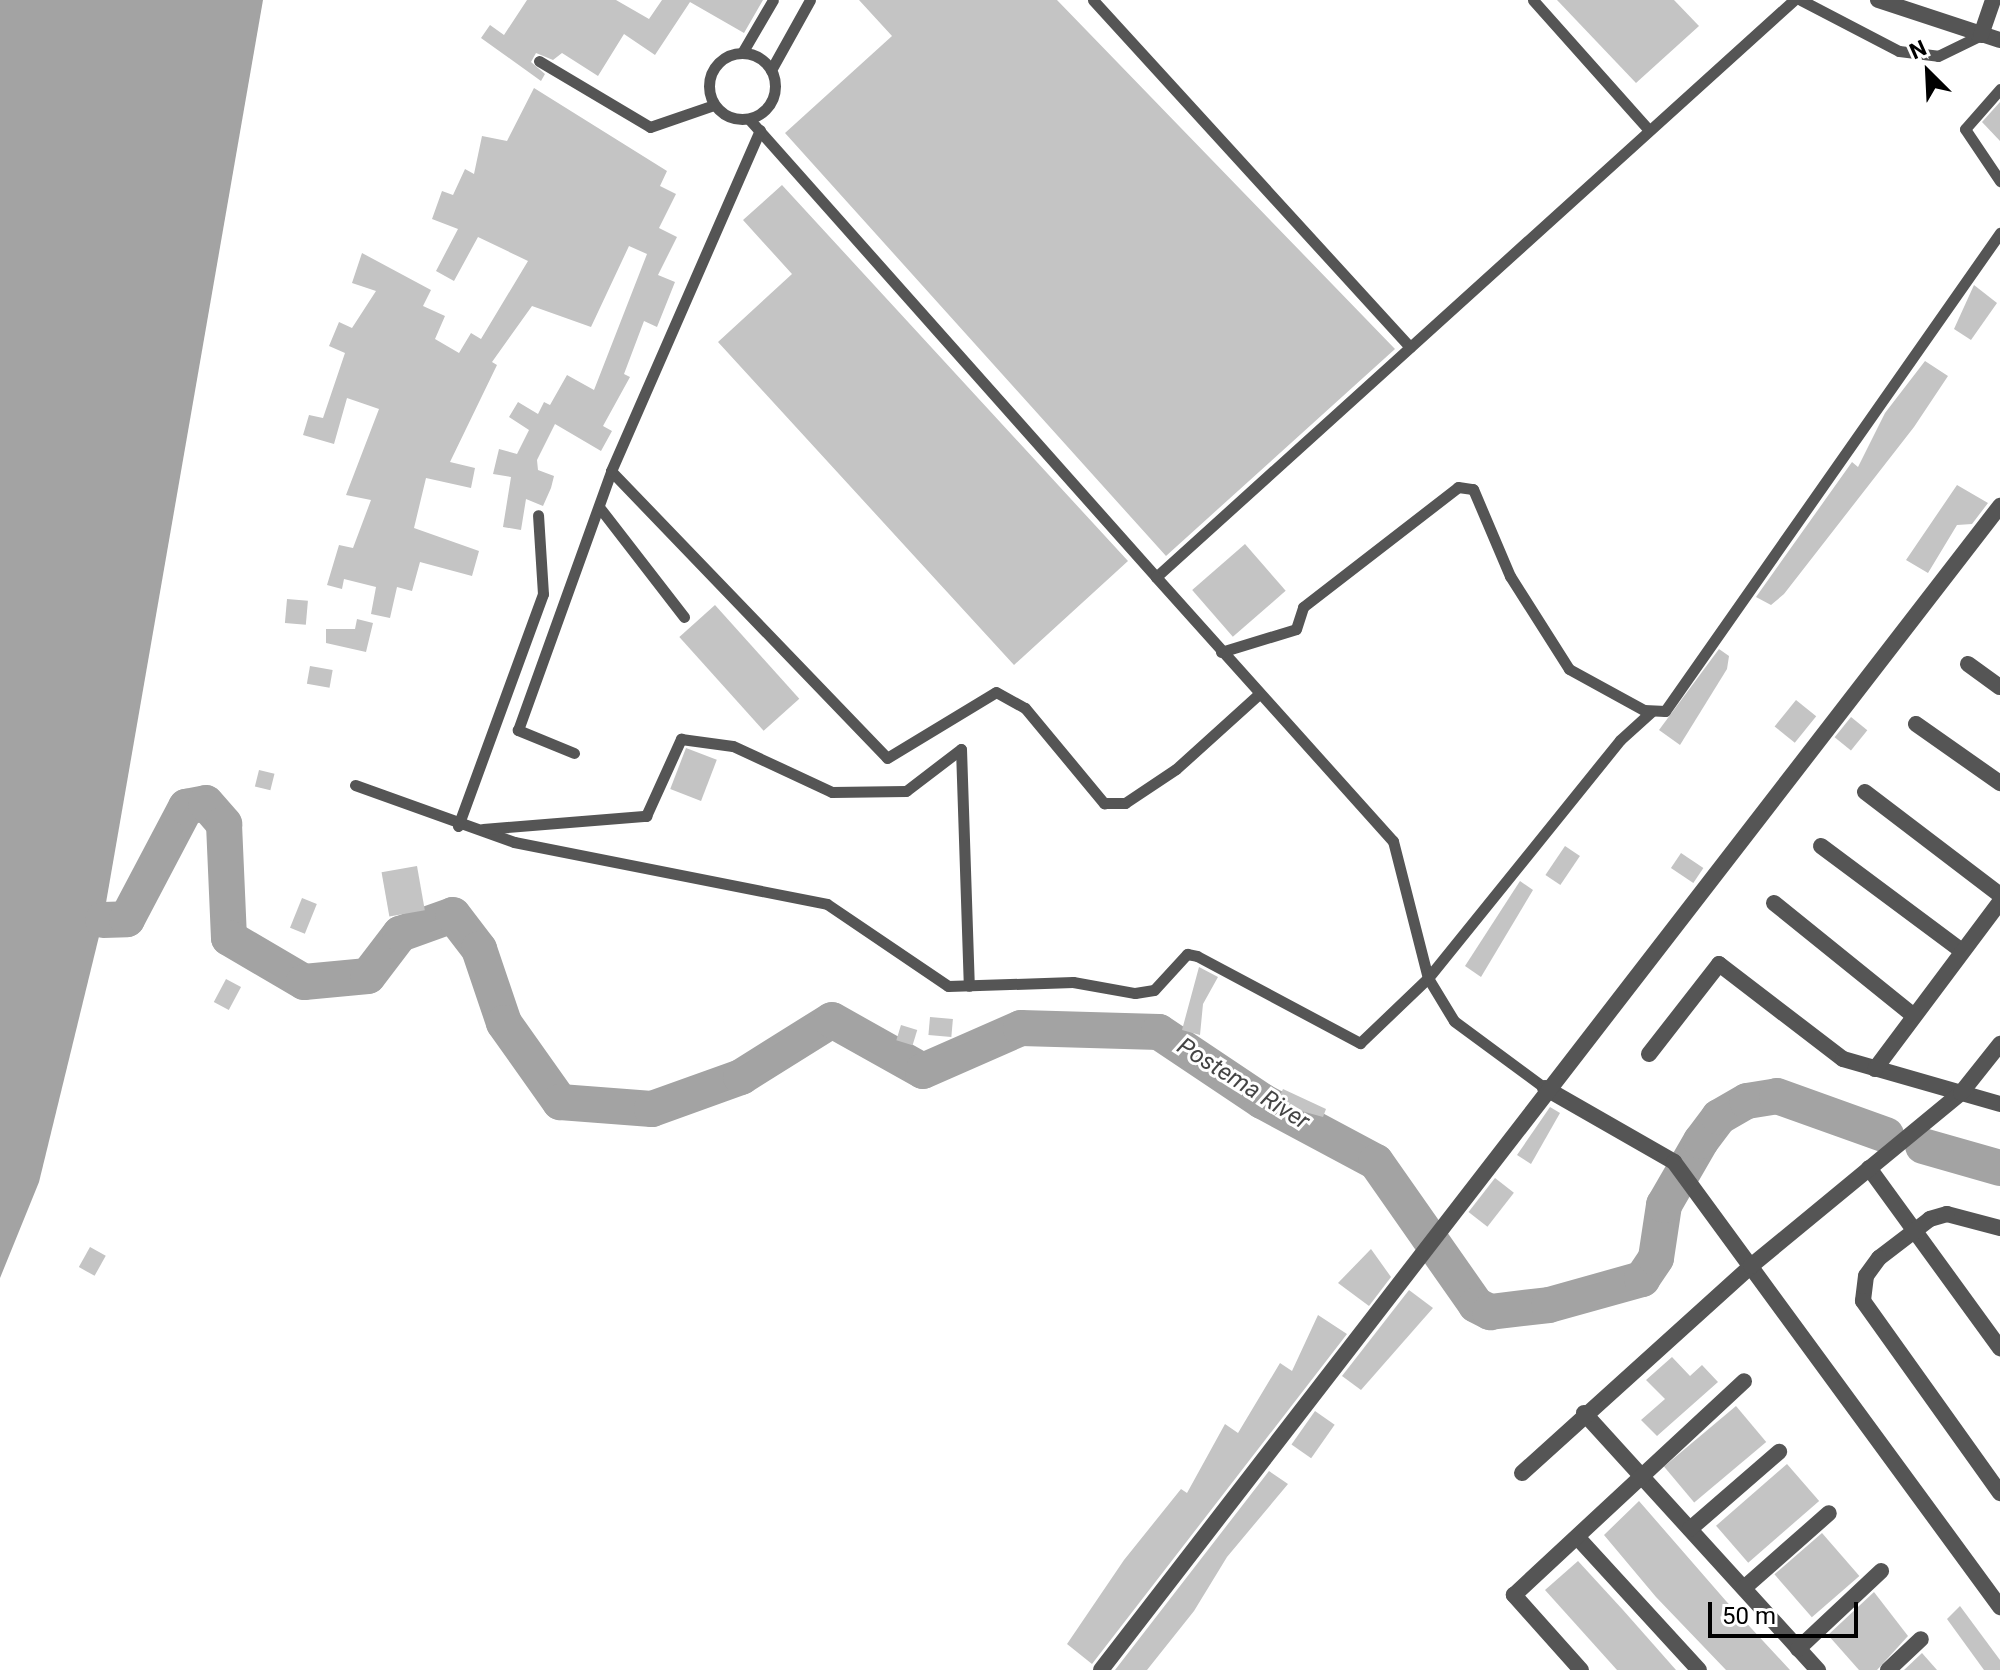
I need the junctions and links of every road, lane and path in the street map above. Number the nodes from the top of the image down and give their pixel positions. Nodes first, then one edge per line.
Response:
1 (773, 0) edge
2 (810, 0) edge
3 (1093, 0) edge
4 (1533, 0) edge
5 (1794, 0) edge
6 (1801, 0) edge
7 (1878, 0) edge
8 (1993, 0) edge
9 (1981, 35) junction
10 (2000, 40) edge
11 (742, 53) junction
12 (539, 61) dead end
13 (771, 70) junction
14 (2000, 89) edge
15 (714, 105) junction
16 (749, 119) junction
17 (760, 130) junction
18 (1649, 130) junction
19 (2000, 181) edge
20 (2000, 233) edge
21 (1410, 347) junction
22 (611, 471) junction
23 (2000, 506) edge
24 (599, 507) junction
25 (538, 515) dead end
26 (1156, 577) junction
27 (684, 617) dead end
28 (1221, 652) junction
29 (1968, 664) dead end
30 (2000, 687) edge
31 (1259, 694) junction
32 (1652, 711) junction
33 (1916, 724) dead end
34 (574, 753) dead end
35 (2000, 783) edge
36 (355, 785) dead end
37 (1865, 792) dead end
38 (458, 826) junction
39 (474, 829) junction
40 (1821, 846) dead end
41 (2000, 895) edge
42 (2000, 902) edge
43 (1774, 903) dead end
44 (1962, 951) junction
45 (1428, 978) junction
46 (969, 986) junction
47 (1913, 1015) junction
48 (2000, 1044) edge
49 (1649, 1054) dead end
50 (1875, 1069) junction
51 (1545, 1088) junction
52 (1961, 1093) junction
53 (2000, 1104) edge
54 (1869, 1168) junction
55 (2000, 1228) edge
56 (1915, 1231) junction
57 (1751, 1266) junction
58 (2000, 1348) edge
59 (1744, 1381) dead end
60 (1584, 1413) junction
61 (1779, 1452) dead end
62 (1522, 1473) dead end
63 (1642, 1477) junction
64 (2000, 1493) edge
65 (1829, 1513) dead end
66 (1690, 1529) junction
67 (1578, 1538) junction
68 (1881, 1571) dead end
69 (1744, 1588) junction
70 (2000, 1607) edge
71 (1921, 1639) dead end
72 (1798, 1649) junction
73 (1101, 1670) edge
74 (1581, 1670) edge
75 (1699, 1670) edge
76 (1818, 1670) edge
77 (1888, 1670) edge

1 - 11 lane
2 - 13 lane
3 - 21 lane
4 - 18 lane
5 - 18 lane
6 - 9 lane
7 - 9 street
8 - 9 street
9 - 10 street
11 - 13 lane
11 - 15 lane
12 - 15 lane
13 - 16 lane
14 - 19 lane
15 - 16 lane
16 - 17 lane
17 - 22 lane
17 - 26 lane
18 - 21 lane
20 - 32 lane
21 - 26 lane
22 - 24 lane
22 - 31 lane
23 - 51 street
24 - 27 lane
24 - 34 lane
25 - 38 lane
26 - 28 lane
28 - 31 lane
28 - 32 lane
29 - 30 street
31 - 45 lane
32 - 45 lane
33 - 35 street
36 - 38 lane
37 - 41 street
38 - 39 lane
39 - 46 lane
39 - 46 lane
40 - 44 street
42 - 44 street
43 - 47 street
44 - 47 street
45 - 46 lane
45 - 51 lane
47 - 50 street
48 - 52 street
49 - 50 street
50 - 52 street
51 - 57 street
51 - 73 street
52 - 53 street
52 - 54 street
54 - 56 street
54 - 57 street
55 - 56 street
56 - 58 street
56 - 64 street
57 - 60 street
57 - 70 street
59 - 63 street
60 - 62 street
60 - 63 street
61 - 66 street
63 - 66 street
63 - 67 street
65 - 69 street
66 - 69 street
67 - 74 street
67 - 75 street
68 - 72 street
69 - 72 street
71 - 77 street
72 - 76 street

